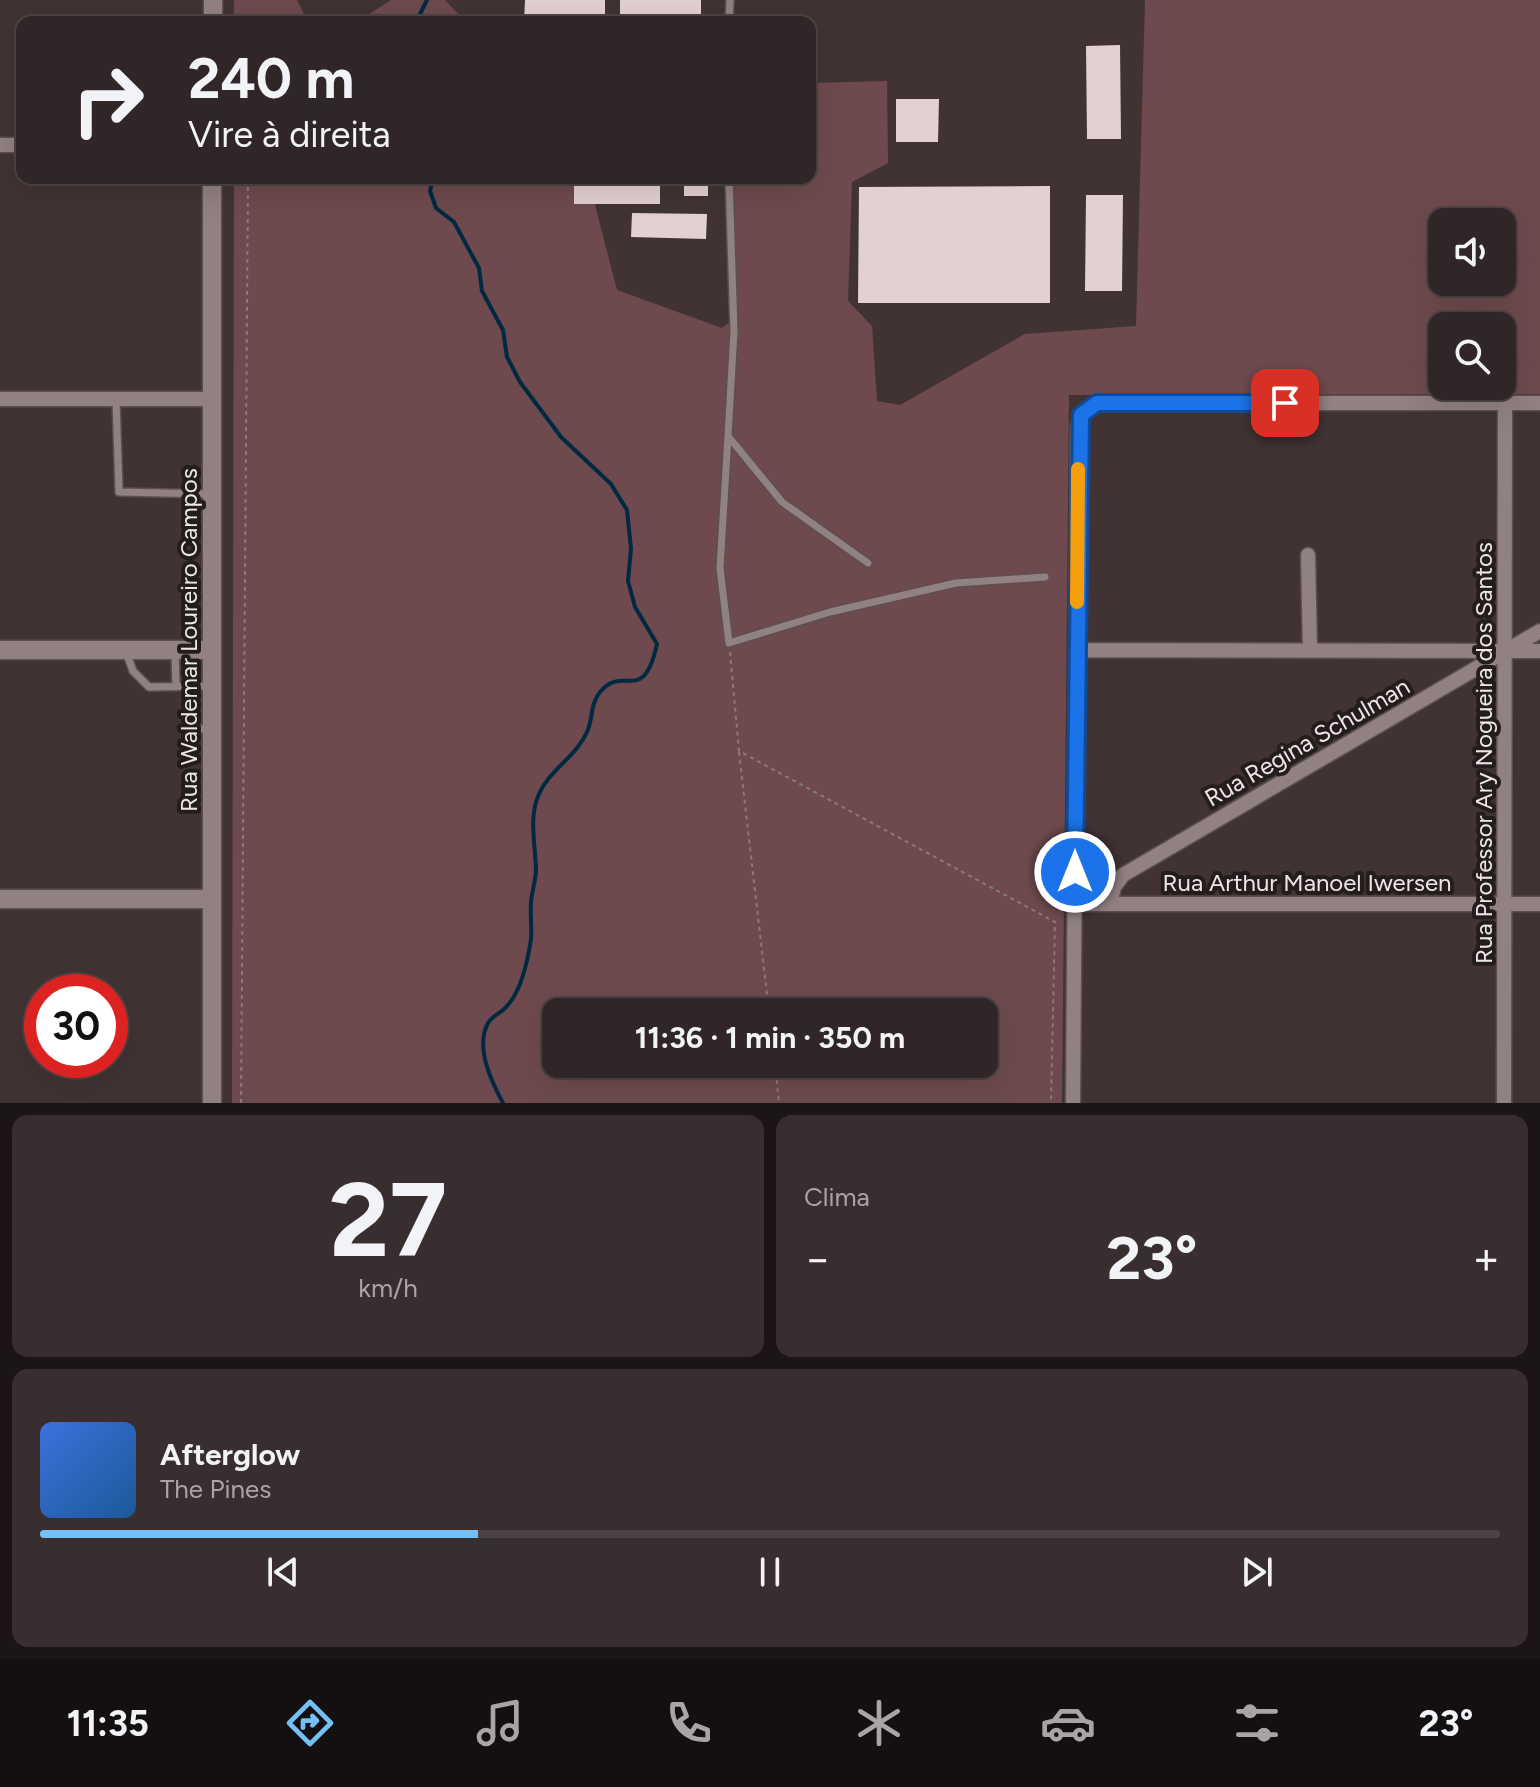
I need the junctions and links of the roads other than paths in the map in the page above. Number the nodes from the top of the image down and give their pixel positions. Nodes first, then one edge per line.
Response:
1 (212, 184) edge
2 (729, 184) edge
3 (0, 399) edge
4 (116, 399) junction
5 (212, 399) junction
6 (1505, 403) junction
7 (1540, 403) edge
8 (728, 436) junction
9 (212, 494) junction
10 (1308, 555) dead end
11 (868, 563) dead end
12 (1045, 577) dead end
13 (1540, 631) edge
14 (0, 650) edge
15 (126, 650) junction
16 (175, 650) junction
17 (212, 650) junction
18 (1077, 650) junction
19 (1310, 651) junction
20 (1506, 651) junction
21 (1540, 651) edge
22 (212, 686) junction
23 (172, 690) junction
24 (185, 729) dead end
25 (212, 729) junction
26 (0, 899) edge
27 (212, 899) junction
28 (1075, 904) junction
29 (1110, 904) junction
30 (1505, 904) junction
31 (1540, 904) edge
32 (212, 1103) edge
33 (1073, 1103) edge
34 (1504, 1103) edge

1 - 5 main road, Rua Waldemar Loureiro Campos
2 - 8 lane
3 - 4 street
4 - 5 street
4 - 9 lane
5 - 9 main road, Rua Waldemar Loureiro Campos
6 - 7 street
6 - 18 street
6 - 20 street, Rua Professor Ary Nogueira dos Santos
8 - 11 lane
8 - 12 lane
9 - 17 main road, Rua Waldemar Loureiro Campos
10 - 19 street
13 - 20 street, Rua Regina Schulman
14 - 15 main road
15 - 16 main road
15 - 23 lane
16 - 17 main road
16 - 23 lane
17 - 22 main road, Rua Waldemar Loureiro Campos
18 - 19 street
18 - 28 street
19 - 20 street
20 - 21 street
20 - 29 street, Rua Regina Schulman
20 - 30 street, Rua Professor Ary Nogueira dos Santos
22 - 23 lane
22 - 25 main road, Rua Waldemar Loureiro Campos
24 - 25 lane
25 - 27 main road, Rua Waldemar Loureiro Campos
26 - 27 main road
27 - 32 main road, Rua Waldemar Loureiro Campos
28 - 29 street, Rua Arthur Manoel Iwersen
28 - 33 street
29 - 30 street, Rua Arthur Manoel Iwersen
30 - 31 street, Rua Arthur Manoel Iwersen
30 - 34 street, Rua Professor Ary Nogueira dos Santos

